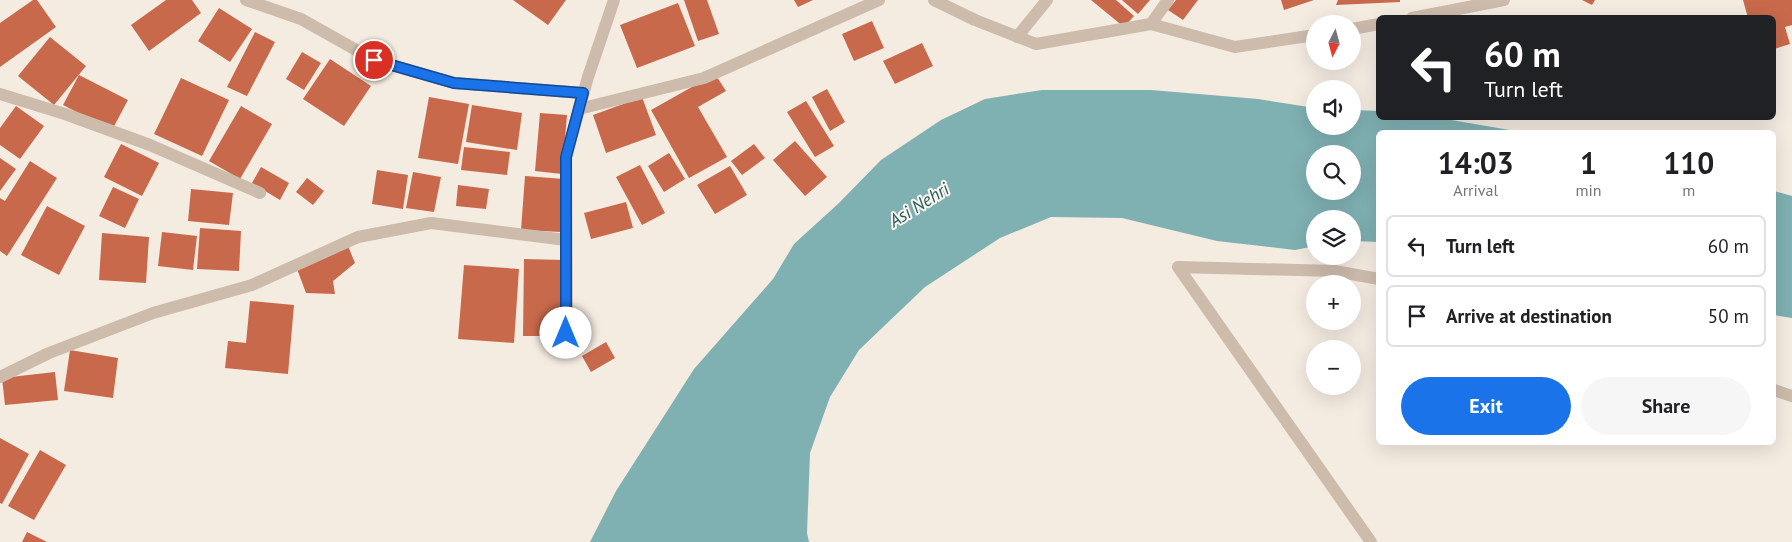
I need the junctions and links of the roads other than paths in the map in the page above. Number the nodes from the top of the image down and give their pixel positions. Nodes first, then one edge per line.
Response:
1 (246, 0) edge
2 (614, 0) edge
3 (879, 0) edge
4 (934, 0) edge
5 (1047, 0) edge
6 (1168, 0) edge
7 (1504, 0) edge
8 (1427, 15) edge
9 (1151, 24) junction
10 (1376, 25) edge
11 (1361, 27) edge
12 (1017, 36) junction
13 (1306, 36) edge
14 (583, 93) junction
15 (0, 94) edge
16 (579, 109) junction
17 (260, 193) dead end
18 (566, 240) junction
19 (1376, 278) edge
20 (566, 333) dead end
21 (0, 377) edge
22 (1776, 391) edge
23 (1792, 396) edge
24 (1371, 542) edge

1 - 14 street
2 - 14 street
3 - 16 street
4 - 12 street
5 - 12 street
6 - 9 street
7 - 8 street
9 - 12 street
9 - 13 street
10 - 11 street
14 - 16 street
15 - 17 street
16 - 18 street
18 - 20 street
18 - 21 street
19 - 24 street
22 - 23 street

